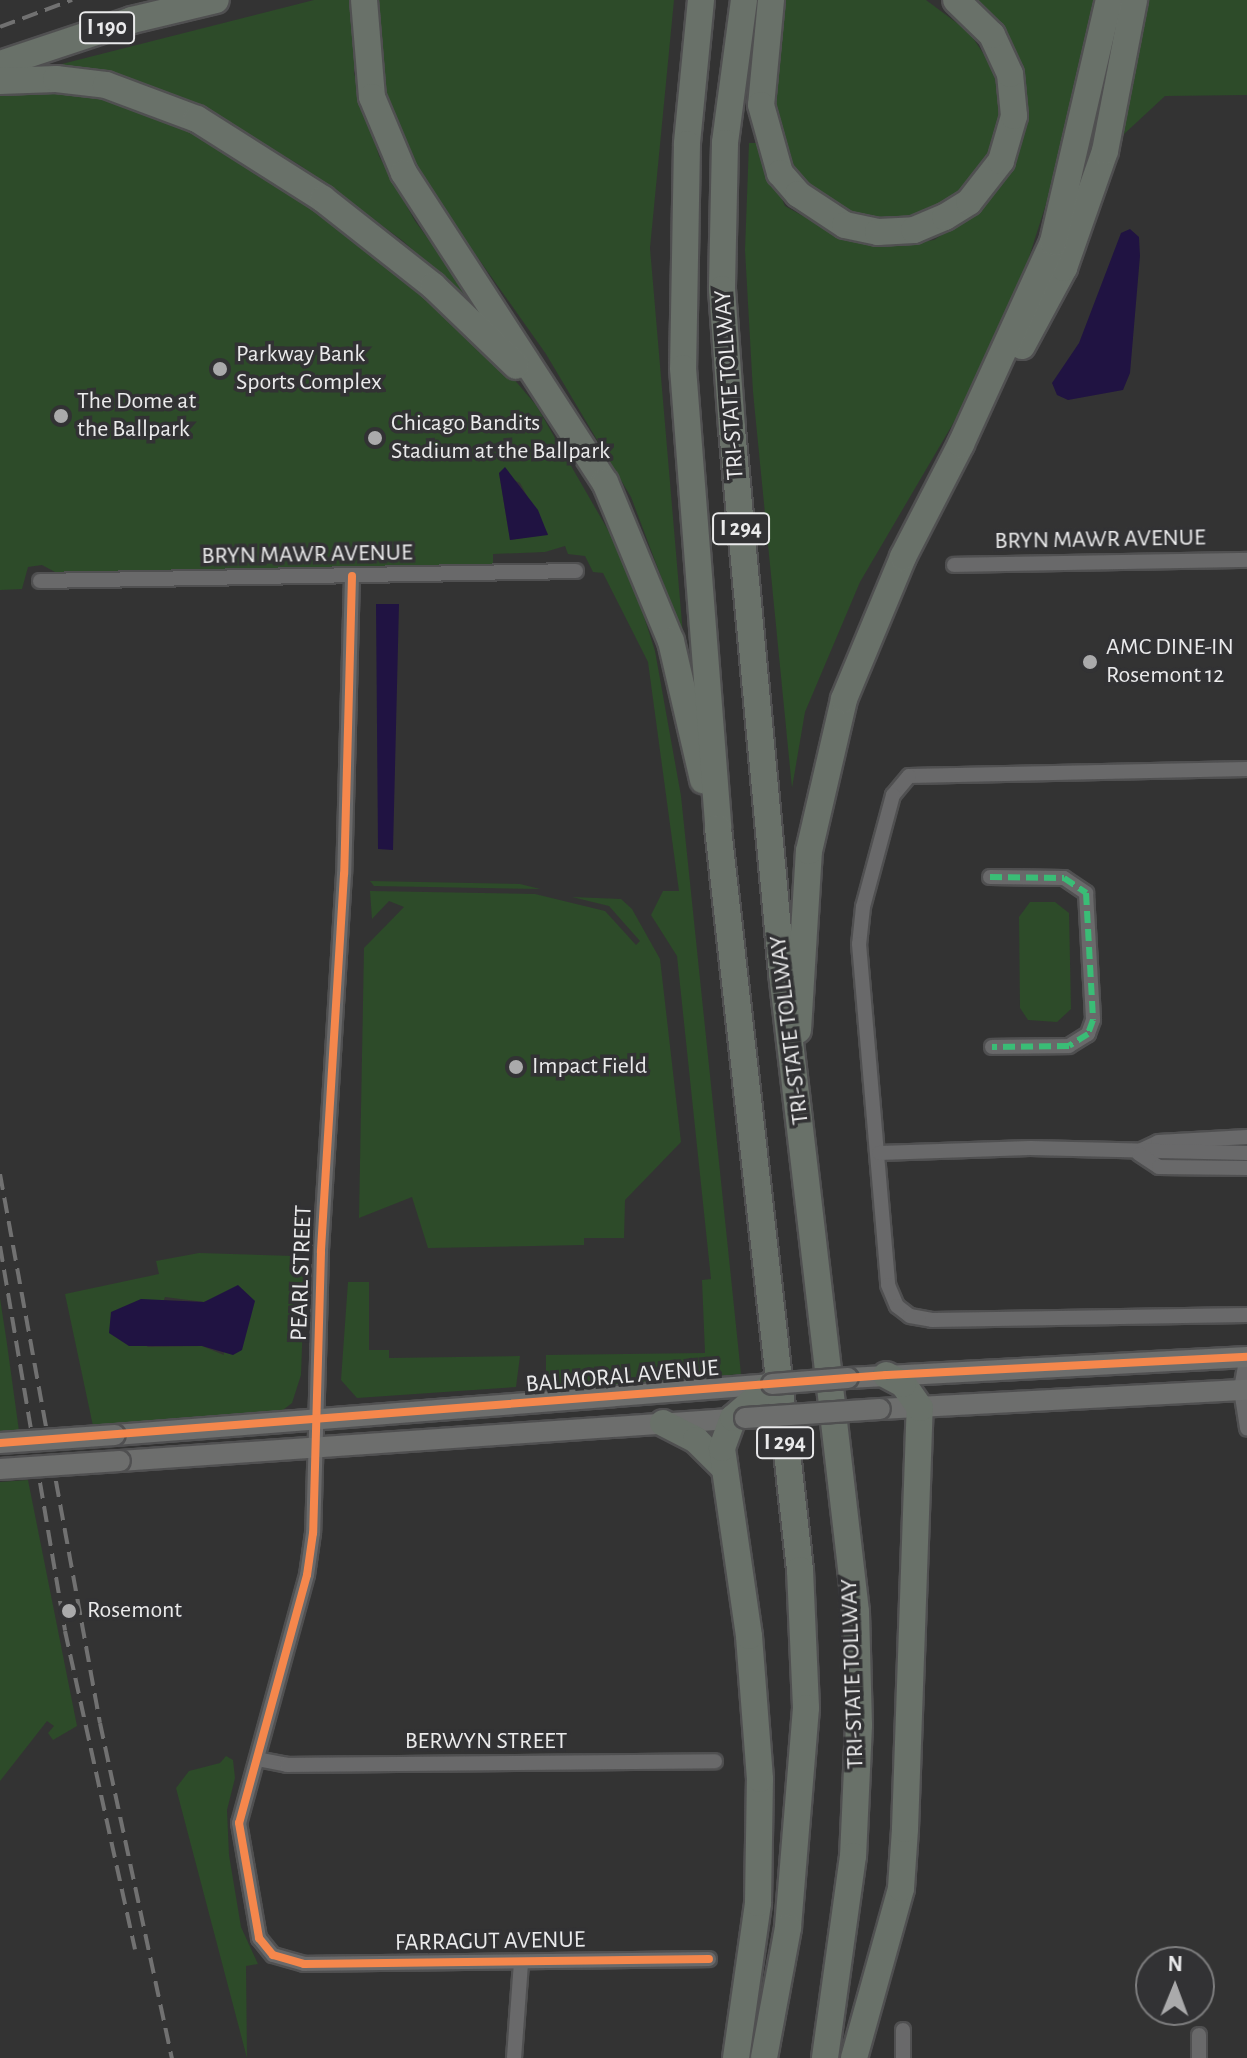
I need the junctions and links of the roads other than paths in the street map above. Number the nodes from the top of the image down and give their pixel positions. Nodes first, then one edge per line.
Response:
1 (216, 0) edge
2 (701, 0) edge
3 (744, 0) edge
4 (771, 0) edge
5 (956, 0) edge
6 (1109, 0) edge
7 (1134, 0) edge
8 (364, 8) edge
9 (0, 64) edge
10 (0, 81) edge
11 (556, 404) junction
12 (961, 444) junction
13 (1247, 560) edge
14 (954, 565) dead end
15 (576, 571) dead end
16 (352, 576) junction
17 (40, 581) dead end
18 (1247, 769) edge
19 (718, 828) junction
20 (990, 877) dead end
21 (992, 1047) dead end
22 (794, 1057) junction
23 (1247, 1137) edge
24 (1136, 1153) junction
25 (1247, 1153) edge
26 (879, 1157) junction
27 (1247, 1168) edge
28 (1247, 1315) edge
29 (1247, 1356) edge
30 (881, 1376) junction
31 (772, 1384) joint
32 (1244, 1390) edge
33 (741, 1407) junction
34 (920, 1408) junction
35 (318, 1419) junction
36 (663, 1423) junction
37 (1247, 1429) edge
38 (0, 1443) edge
39 (317, 1446) junction
40 (722, 1466) junction
41 (0, 1469) edge
42 (257, 1759) junction
43 (715, 1761) dead end
44 (273, 1955) joint
45 (709, 1959) dead end
46 (521, 1962) junction
47 (903, 2030) dead end
48 (1199, 2035) dead end
49 (514, 2058) edge
50 (736, 2058) edge
51 (764, 2058) edge
52 (825, 2058) edge
53 (854, 2058) edge
54 (903, 2058) edge
55 (1199, 2058) edge

1 - 9 highway, I 190
2 - 19 highway, TRI-STATE TOLLWAY / I 294
3 - 22 highway, TRI-STATE TOLLWAY / I 294
4 - 5 highway
6 - 12 highway
7 - 12 highway
8 - 11 highway
10 - 11 highway
11 - 19 highway
12 - 22 highway
13 - 14 street, BRYN MAWR AVENUE
15 - 16 street, BRYN MAWR AVENUE
16 - 17 street, BRYN MAWR AVENUE
16 - 35 street, PEARL STREET
18 - 26 street
19 - 51 highway, TRI-STATE TOLLWAY / I 294
20 - 21 street
22 - 52 highway, TRI-STATE TOLLWAY / I 294
23 - 24 street
24 - 25 street
24 - 26 street
24 - 27 street
26 - 28 street
29 - 30 street
29 - 32 street
30 - 31 street, bridge
30 - 34 highway
31 - 33 highway
32 - 34 street, BALMORAL AVENUE
32 - 37 street
33 - 34 street, BALMORAL AVENUE, bridge
33 - 35 street, BALMORAL AVENUE
33 - 36 street, BALMORAL AVENUE
33 - 40 highway
34 - 53 highway
35 - 38 street, BALMORAL AVENUE, bridge
35 - 39 street, PEARL STREET
36 - 39 street, BALMORAL AVENUE
36 - 40 highway
39 - 41 street, BALMORAL AVENUE, bridge
39 - 42 street, PEARL STREET
40 - 50 highway
42 - 43 street, BERWYN STREET
42 - 44 street, PEARL STREET
44 - 46 street, FARRAGUT AVENUE
45 - 46 street, FARRAGUT AVENUE
46 - 49 street
47 - 54 street
48 - 55 street

